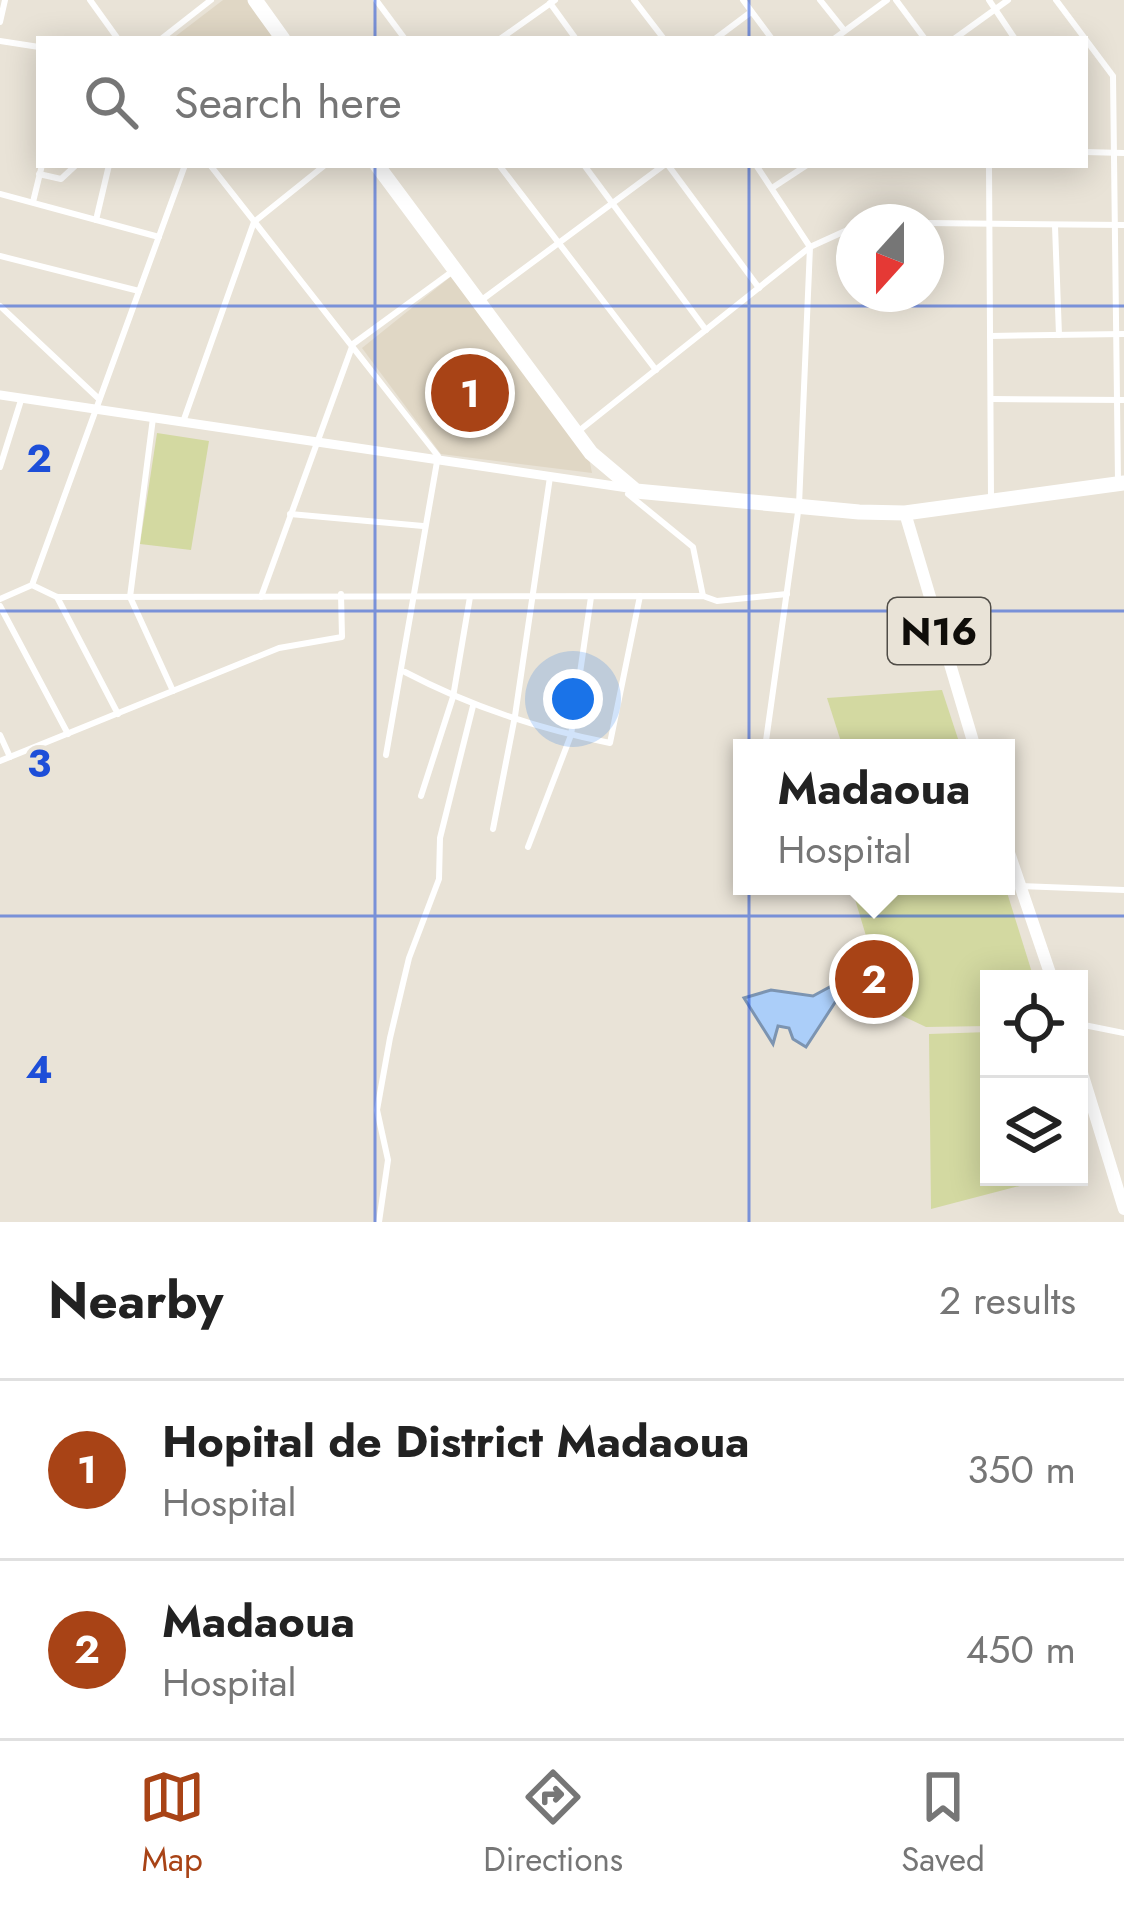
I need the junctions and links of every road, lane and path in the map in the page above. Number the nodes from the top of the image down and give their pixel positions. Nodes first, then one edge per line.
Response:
1 (4, 0) edge
2 (90, 0) edge
3 (212, 0) edge
4 (254, 0) edge
5 (376, 0) edge
6 (634, 0) edge
7 (743, 0) edge
8 (820, 0) edge
9 (887, 0) edge
10 (896, 0) edge
11 (989, 0) edge
12 (1008, 0) edge
13 (1056, 0) edge
14 (553, 2) edge
15 (995, 9) junction
16 (752, 11) junction
17 (0, 22) edge
18 (844, 31) junction
19 (116, 36) edge
20 (164, 36) edge
21 (282, 36) edge
22 (403, 36) edge
23 (504, 36) edge
24 (575, 36) edge
25 (662, 36) edge
26 (719, 36) edge
27 (770, 36) edge
28 (838, 36) edge
29 (924, 36) edge
30 (958, 36) edge
31 (1013, 36) edge
32 (1083, 36) edge
33 (0, 41) edge
34 (1088, 43) edge
35 (36, 46) edge
36 (1088, 152) edge
37 (1114, 153) junction
38 (1124, 154) edge
39 (73, 168) edge
40 (108, 168) edge
41 (184, 168) edge
42 (212, 168) edge
43 (321, 168) edge
44 (379, 168) edge
45 (502, 168) edge
46 (586, 168) edge
47 (662, 168) edge
48 (668, 168) edge
49 (758, 168) edge
50 (802, 168) edge
51 (989, 168) edge
52 (41, 170) edge
53 (772, 188) junction
54 (0, 194) edge
55 (33, 202) junction
56 (612, 204) junction
57 (96, 220) junction
58 (254, 222) junction
59 (944, 225) edge
60 (1119, 225) edge
61 (1055, 226) junction
62 (990, 227) junction
63 (836, 235) edge
64 (159, 237) junction
65 (558, 243) junction
66 (810, 247) junction
67 (0, 256) edge
68 (456, 269) junction
69 (760, 289) junction
70 (139, 291) junction
71 (480, 301) junction
72 (0, 307) edge
73 (706, 331) junction
74 (1120, 334) edge
75 (1058, 335) junction
76 (990, 336) junction
77 (353, 344) junction
78 (656, 370) junction
79 (0, 394) edge
80 (22, 397) junction
81 (991, 399) junction
82 (1120, 400) edge
83 (97, 403) junction
84 (153, 417) junction
85 (183, 422) junction
86 (577, 432) junction
87 (314, 442) junction
88 (438, 456) junction
89 (0, 467) edge
90 (550, 477) junction
91 (1121, 483) edge
92 (624, 488) junction
93 (992, 502) junction
94 (799, 506) junction
95 (905, 513) junction
96 (290, 514) junction
97 (422, 526) junction
98 (32, 585) junction
99 (340, 594) junction
100 (787, 594) junction
101 (640, 596) junction
102 (704, 596) junction
103 (57, 597) junction
104 (130, 597) junction
105 (261, 597) junction
106 (414, 597) junction
107 (470, 597) junction
108 (534, 597) junction
109 (591, 597) junction
110 (0, 602) edge
111 (404, 671) junction
112 (173, 691) junction
113 (453, 697) junction
114 (473, 706) junction
115 (118, 714) junction
116 (515, 716) junction
117 (68, 734) junction
118 (0, 735) edge
119 (571, 735) junction
120 (766, 739) edge
121 (972, 739) edge
122 (386, 755) dead end
123 (10, 757) junction
124 (0, 761) edge
125 (421, 796) dead end
126 (493, 829) dead end
127 (528, 847) dead end
128 (1015, 873) edge
129 (1019, 886) junction
130 (1124, 890) edge
131 (1049, 970) edge
132 (1088, 1026) edge
133 (1124, 1034) edge
134 (1084, 1078) edge
135 (1117, 1171) edge
136 (1124, 1209) edge
137 (380, 1222) edge

1 - 17 street
2 - 19 street
3 - 20 street
4 - 21 highway
5 - 22 street
6 - 25 street
7 - 16 street
8 - 18 street
9 - 18 street
10 - 29 street
11 - 15 street
12 - 15 street
13 - 32 street
14 - 23 street
14 - 24 street
15 - 30 street
15 - 31 street
16 - 26 street
16 - 27 street
18 - 28 street
33 - 35 street
34 - 37 street
36 - 37 street
37 - 38 street
37 - 60 street
39 - 52 street
40 - 57 street
41 - 64 street
42 - 58 street
43 - 58 street
44 - 68 highway
45 - 65 street
46 - 56 street
47 - 56 street
48 - 69 street
49 - 53 street
50 - 53 street
51 - 62 street
52 - 55 street
53 - 66 street
54 - 55 street
55 - 57 street
56 - 65 street
56 - 73 street
57 - 64 street
58 - 77 street
58 - 85 street
59 - 62 street
60 - 61 street
60 - 74 street
61 - 62 street
61 - 75 street
62 - 76 street
63 - 66 street
64 - 70 street
65 - 71 street
65 - 78 street
66 - 69 street
66 - 94 street
67 - 70 street
68 - 71 highway
68 - 77 street
69 - 73 street
70 - 83 street
71 - 86 highway
72 - 83 street
73 - 78 street
74 - 75 street
74 - 82 street
75 - 76 street
76 - 81 street
77 - 87 street
77 - 88 street
78 - 86 street
79 - 80 street
80 - 83 street
80 - 89 street
81 - 82 street
81 - 93 street
82 - 91 street
83 - 84 street
83 - 98 street
84 - 85 street
84 - 104 street
85 - 87 street
86 - 92 highway
87 - 88 street
87 - 96 street
88 - 90 street
88 - 97 street
90 - 92 street
90 - 108 street
91 - 93 highway
92 - 94 highway
92 - 102 street
93 - 95 highway
94 - 95 highway
94 - 100 street
95 - 121 main road, N16
96 - 97 street
96 - 105 street
97 - 106 street
98 - 103 street
98 - 110 street
99 - 105 street
99 - 106 street
99 - 112 street
100 - 102 street
100 - 120 street
101 - 102 street
101 - 109 street
101 - 119 street
103 - 104 street
103 - 115 street
104 - 105 street
104 - 112 street
106 - 107 street
106 - 111 street
107 - 108 street
107 - 113 street
108 - 109 street
108 - 116 street
109 - 119 street
110 - 117 street
111 - 113 street
111 - 122 street
112 - 115 street
113 - 114 street
113 - 125 street
114 - 116 street
114 - 137 street
115 - 117 street
116 - 119 street
116 - 126 street
117 - 123 street
118 - 123 street
119 - 127 street
123 - 124 street
128 - 129 main road
129 - 130 street
129 - 131 main road
132 - 133 street
134 - 135 main road
135 - 136 main road

